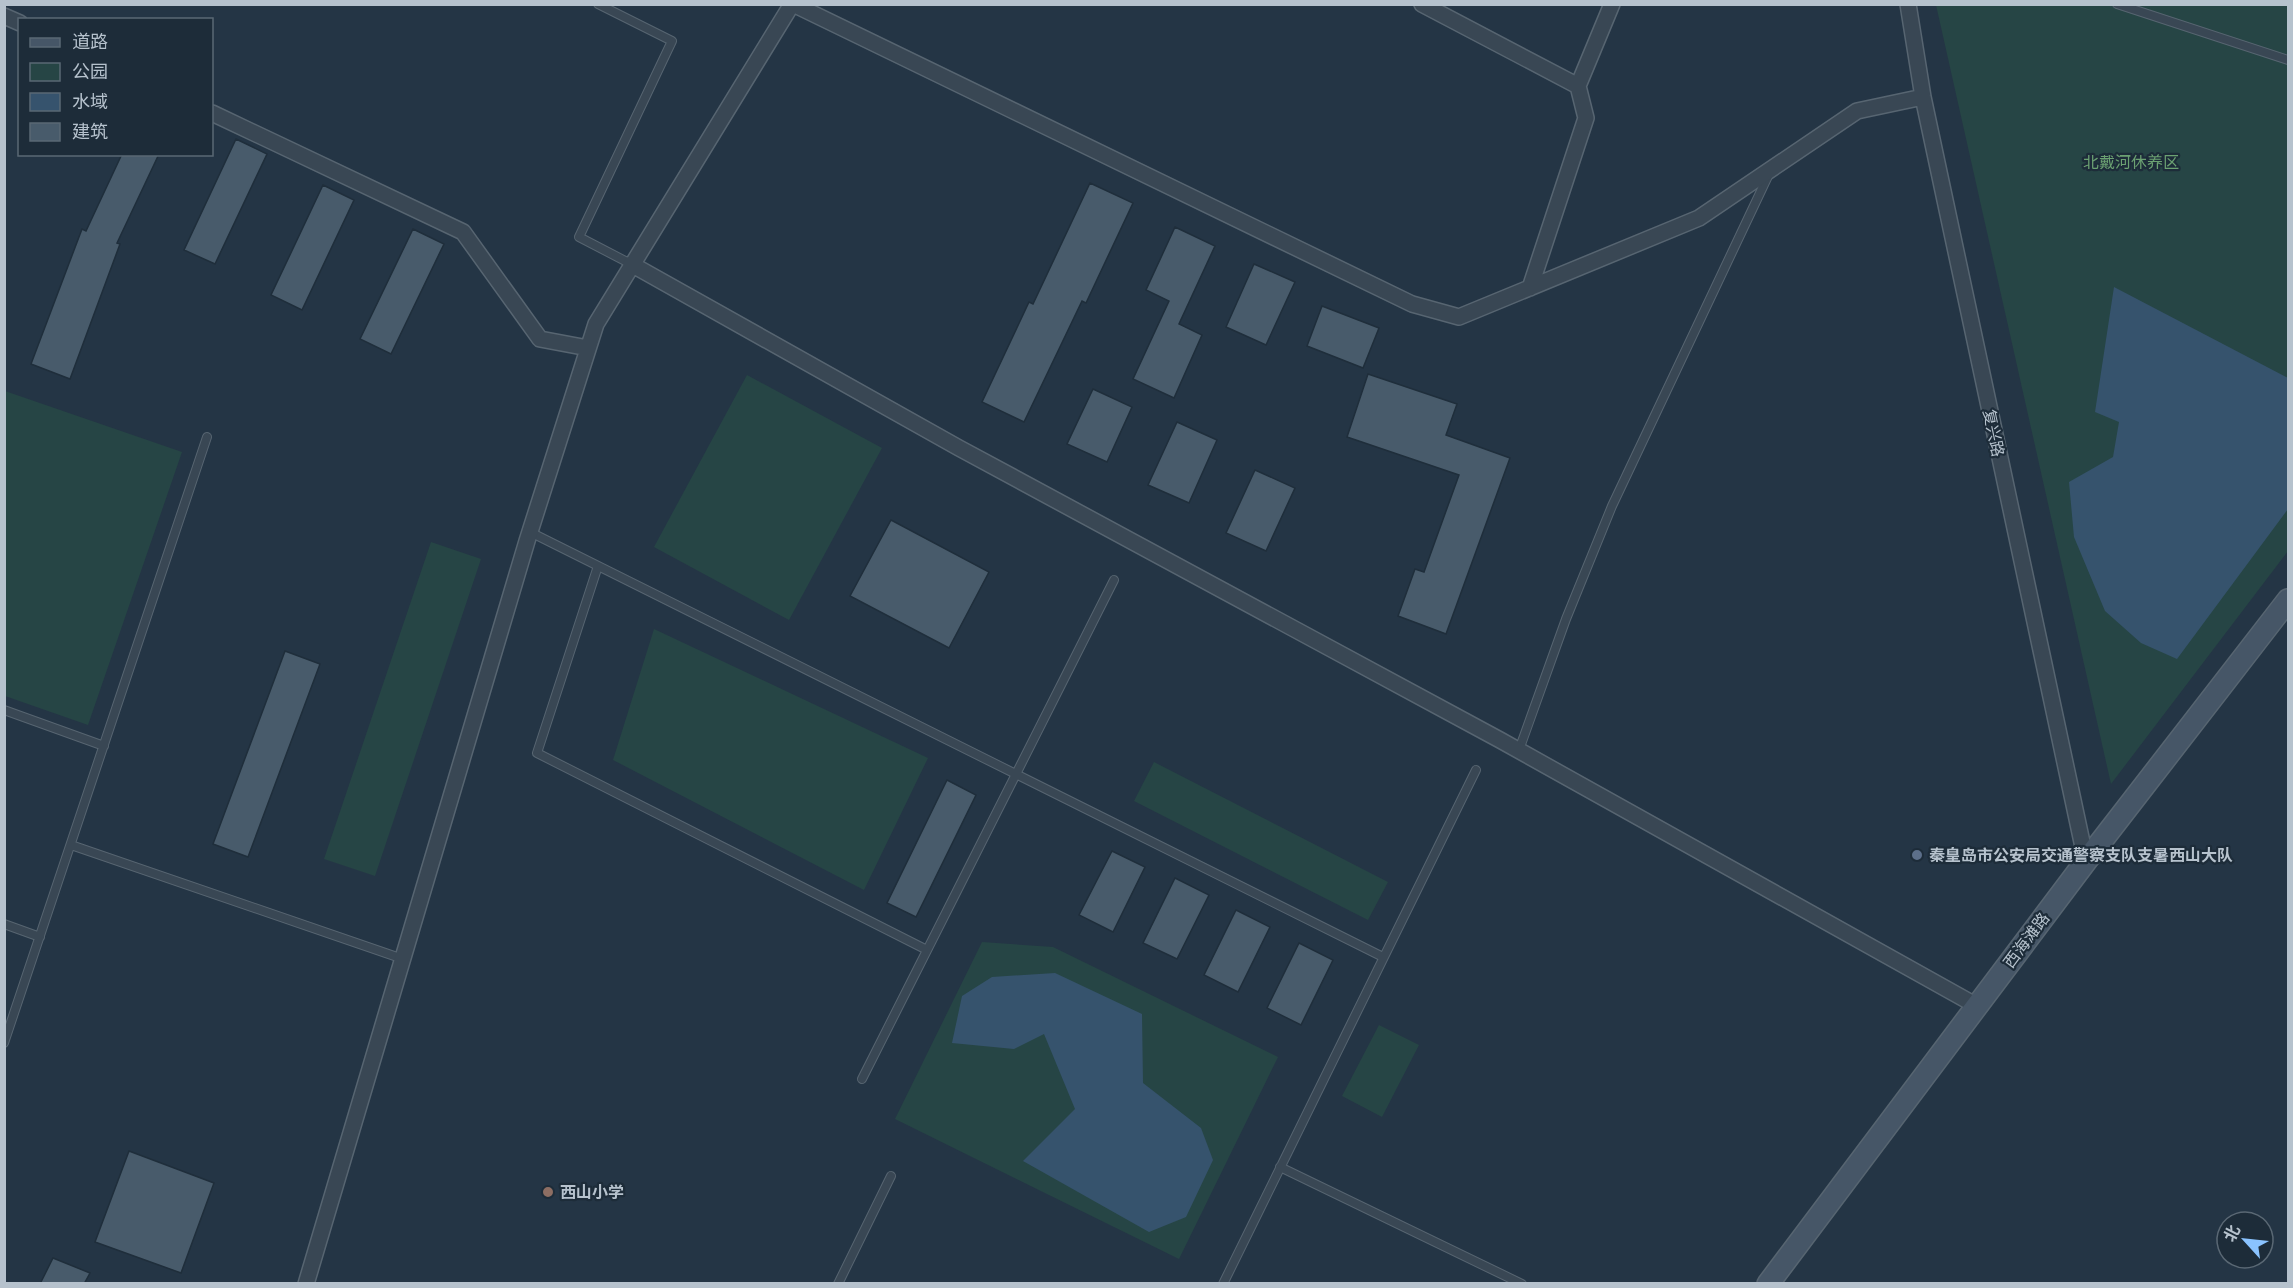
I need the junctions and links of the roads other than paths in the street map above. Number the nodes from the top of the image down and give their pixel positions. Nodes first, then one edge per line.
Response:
1 (598, 4) edge
2 (792, 4) edge
3 (1422, 4) edge
4 (1612, 4) edge
5 (1908, 4) edge
6 (2117, 4) edge
7 (4, 16) edge
8 (18, 22) edge
9 (2289, 60) edge
10 (1578, 86) junction
11 (1923, 97) junction
12 (213, 113) edge
13 (1771, 169) junction
14 (631, 264) junction
15 (1530, 288) junction
16 (588, 348) junction
17 (207, 436) dead end
18 (530, 532) junction
19 (598, 566) junction
20 (1113, 580) dead end
21 (2289, 600) edge
22 (4, 710) edge
23 (104, 746) junction
24 (1519, 750) junction
25 (1476, 770) dead end
26 (1016, 774) junction
27 (71, 845) junction
28 (2086, 861) junction
29 (4, 924) edge
30 (40, 937) junction
31 (927, 950) junction
32 (1383, 957) junction
33 (403, 959) junction
34 (1977, 1006) junction
35 (4, 1043) edge
36 (862, 1079) dead end
37 (1280, 1167) junction
38 (891, 1176) dead end
39 (306, 1284) edge
40 (838, 1284) edge
41 (1223, 1284) edge
42 (1522, 1284) edge
43 (1768, 1284) edge

1 - 14 lane
2 - 14 street
2 - 15 street
3 - 10 street
4 - 10 street
5 - 11 street, 复兴路
6 - 9 lane
7 - 8 street
10 - 15 street
11 - 13 street
11 - 28 street, 复兴路
12 - 16 street
13 - 15 street
13 - 24 lane
14 - 16 street
14 - 24 street
16 - 18 street
17 - 23 lane
18 - 19 lane
18 - 33 street
19 - 26 lane
19 - 31 lane
20 - 26 lane
21 - 28 main road, 西海滩路
22 - 23 lane
23 - 27 lane
24 - 34 street
25 - 32 lane
26 - 31 lane
26 - 32 lane
27 - 30 lane
27 - 33 lane
28 - 34 main road, 西海滩路
29 - 30 lane
30 - 35 lane
31 - 36 lane
32 - 37 lane
33 - 39 street
34 - 43 main road, 西海滩路
37 - 41 lane
37 - 42 lane
38 - 40 lane

